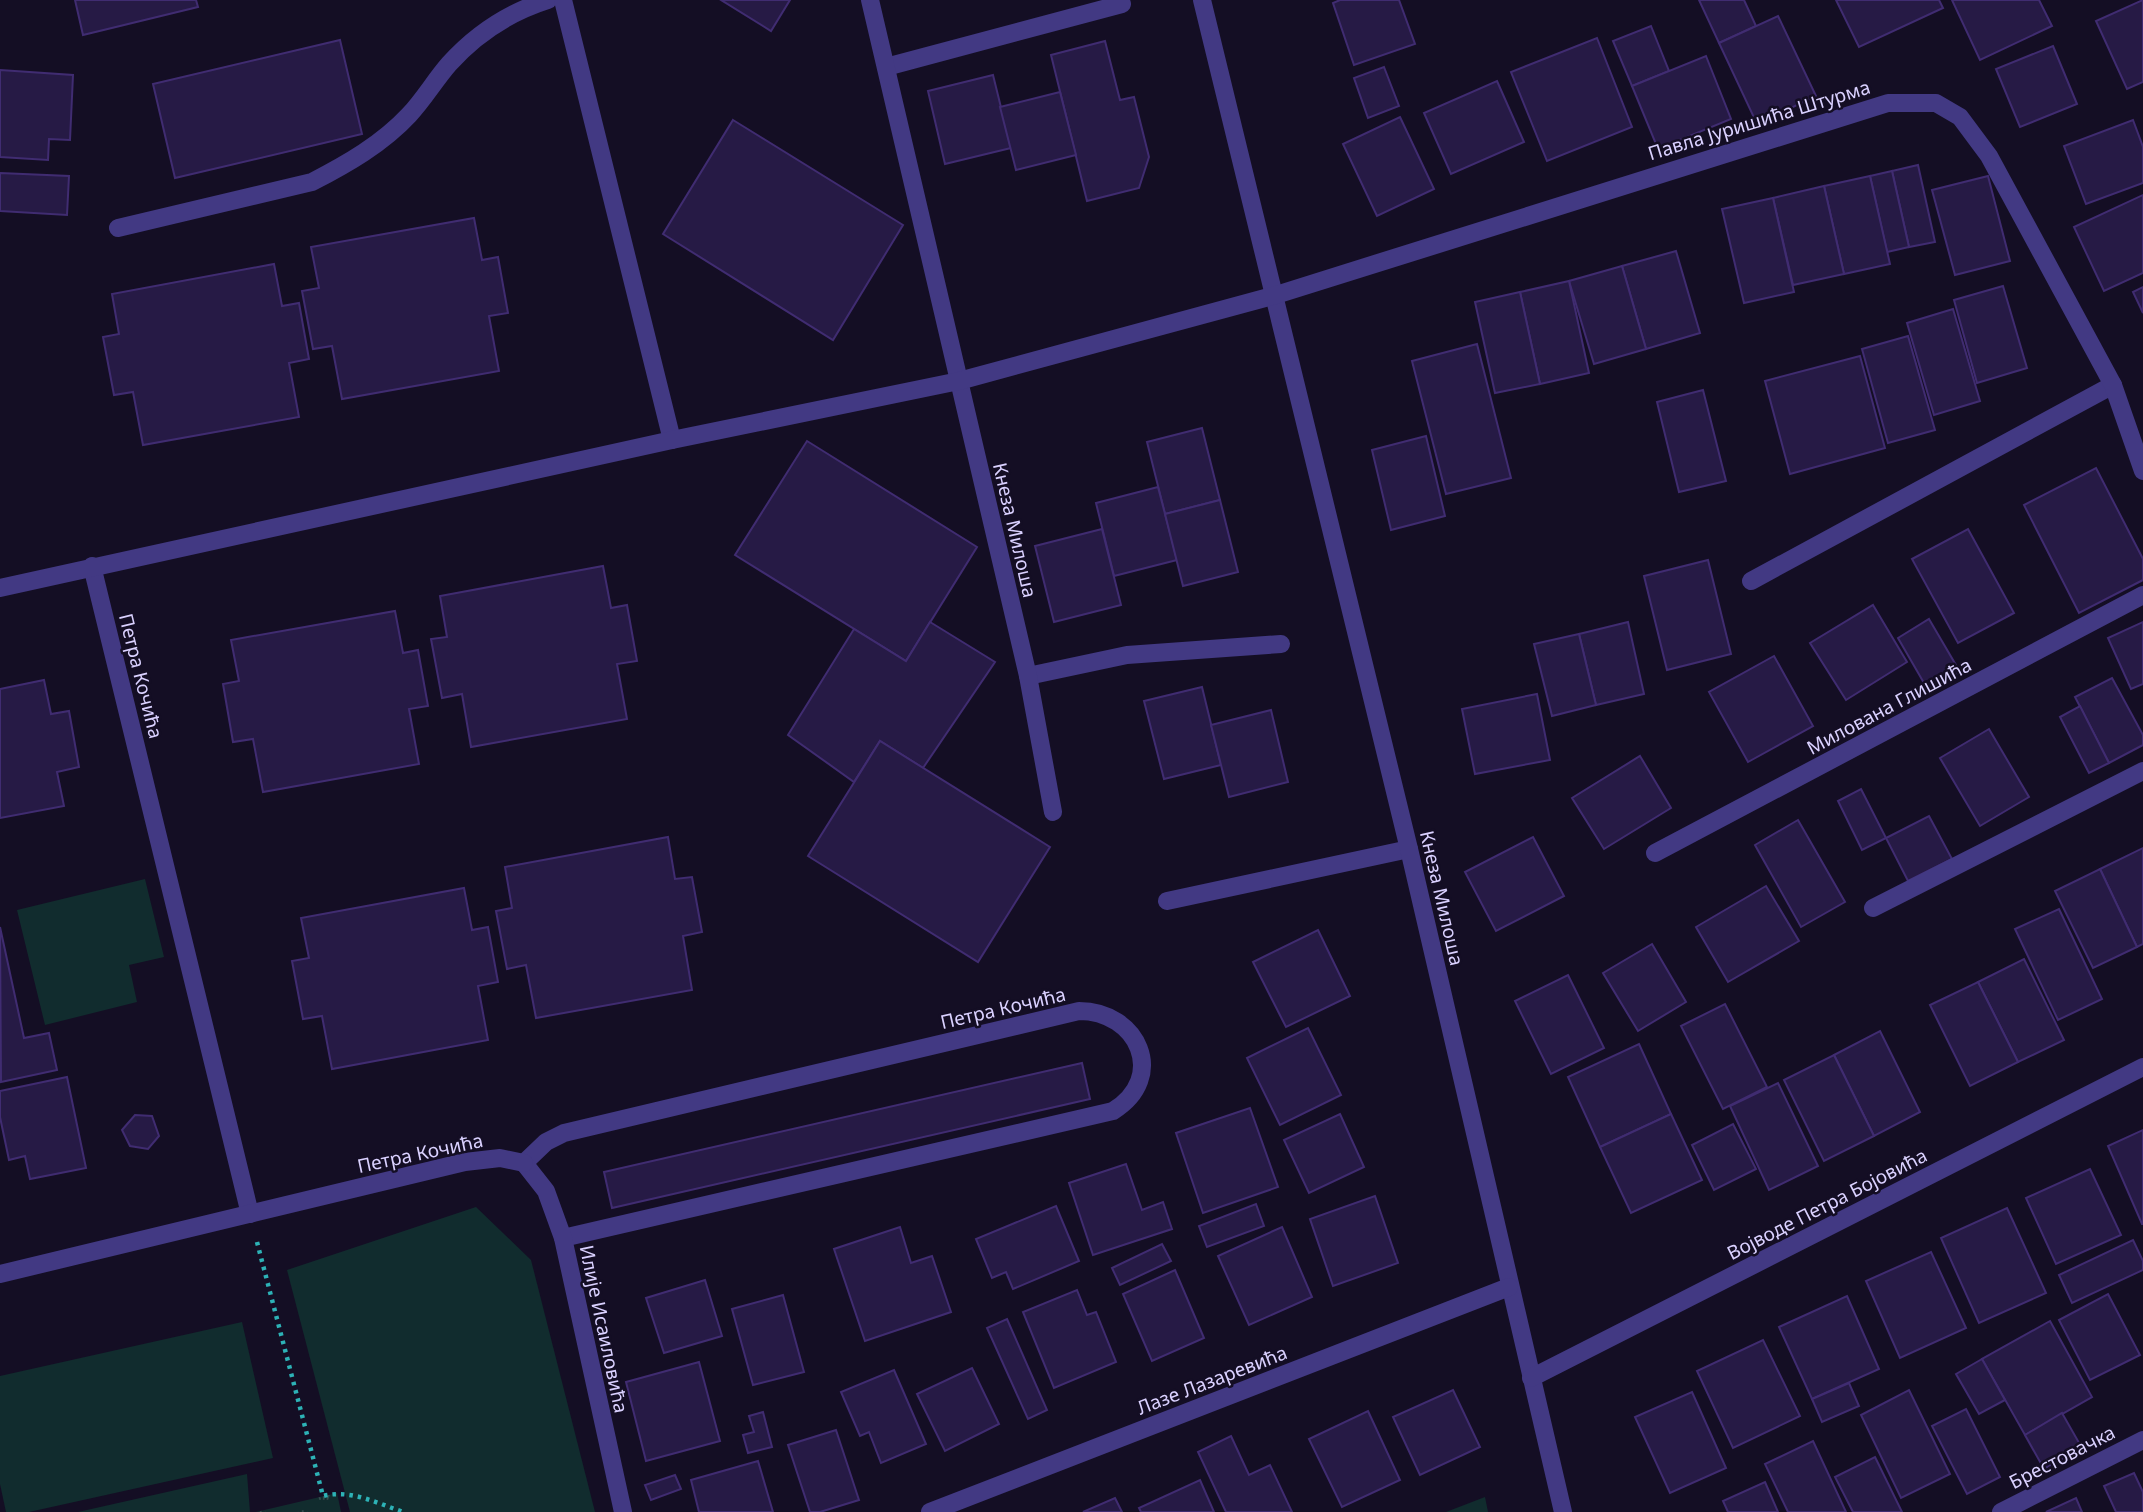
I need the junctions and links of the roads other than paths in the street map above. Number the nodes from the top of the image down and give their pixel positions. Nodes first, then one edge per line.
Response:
1 (548, 0) edge
2 (563, 0) edge
3 (870, 0) edge
4 (1202, 0) edge
5 (1122, 4) dead end
6 (886, 67) junction
7 (118, 228) dead end
8 (1276, 295) junction
9 (959, 381) junction
10 (2113, 385) junction
11 (672, 440) junction
12 (2143, 471) edge
13 (92, 566) junction
14 (1751, 581) dead end
15 (0, 587) edge
16 (2143, 595) edge
17 (1281, 644) dead end
18 (1028, 676) junction
19 (2143, 771) edge
20 (1053, 812) dead end
21 (1409, 849) junction
22 (1655, 853) dead end
23 (1167, 901) dead end
24 (1873, 908) dead end
25 (2143, 1067) edge
26 (524, 1163) junction
27 (250, 1214) junction
28 (562, 1238) junction
29 (0, 1274) edge
30 (1509, 1287) junction
31 (1531, 1378) junction
32 (2143, 1440) edge
33 (623, 1512) edge
34 (930, 1512) edge
35 (1563, 1512) edge
36 (2001, 1512) edge

1 - 7 street
2 - 11 street
3 - 6 street, Кнеза Милоша
4 - 8 street, Кнеза Милоша
5 - 6 street
6 - 9 street, Кнеза Милоша
8 - 9 street
8 - 10 street, Павла Јуришића Штурма
8 - 21 street, Кнеза Милоша
9 - 11 street
9 - 18 street, Кнеза Милоша
10 - 12 street, Павла Јуришића Штурма
10 - 14 street
11 - 13 street
13 - 15 street
13 - 27 street, Петра Кочића
16 - 22 street, Милована Глишића
17 - 18 street
18 - 20 street, Кнеза Милоша
19 - 24 street
21 - 23 street
21 - 30 street, Кнеза Милоша
25 - 31 street, Војводе Петра Бојовића
26 - 27 street, Петра Кочића
26 - 28 street, Илије Исаиловића
26 - 28 street, Петра Кочића
27 - 29 street, Петра Кочића
28 - 33 street, Илије Исаиловића
30 - 31 street, Кнеза Милоша
30 - 34 street, Лазе Лазаревића
31 - 35 street, Кнеза Милоша
32 - 36 street, Брестовачка

